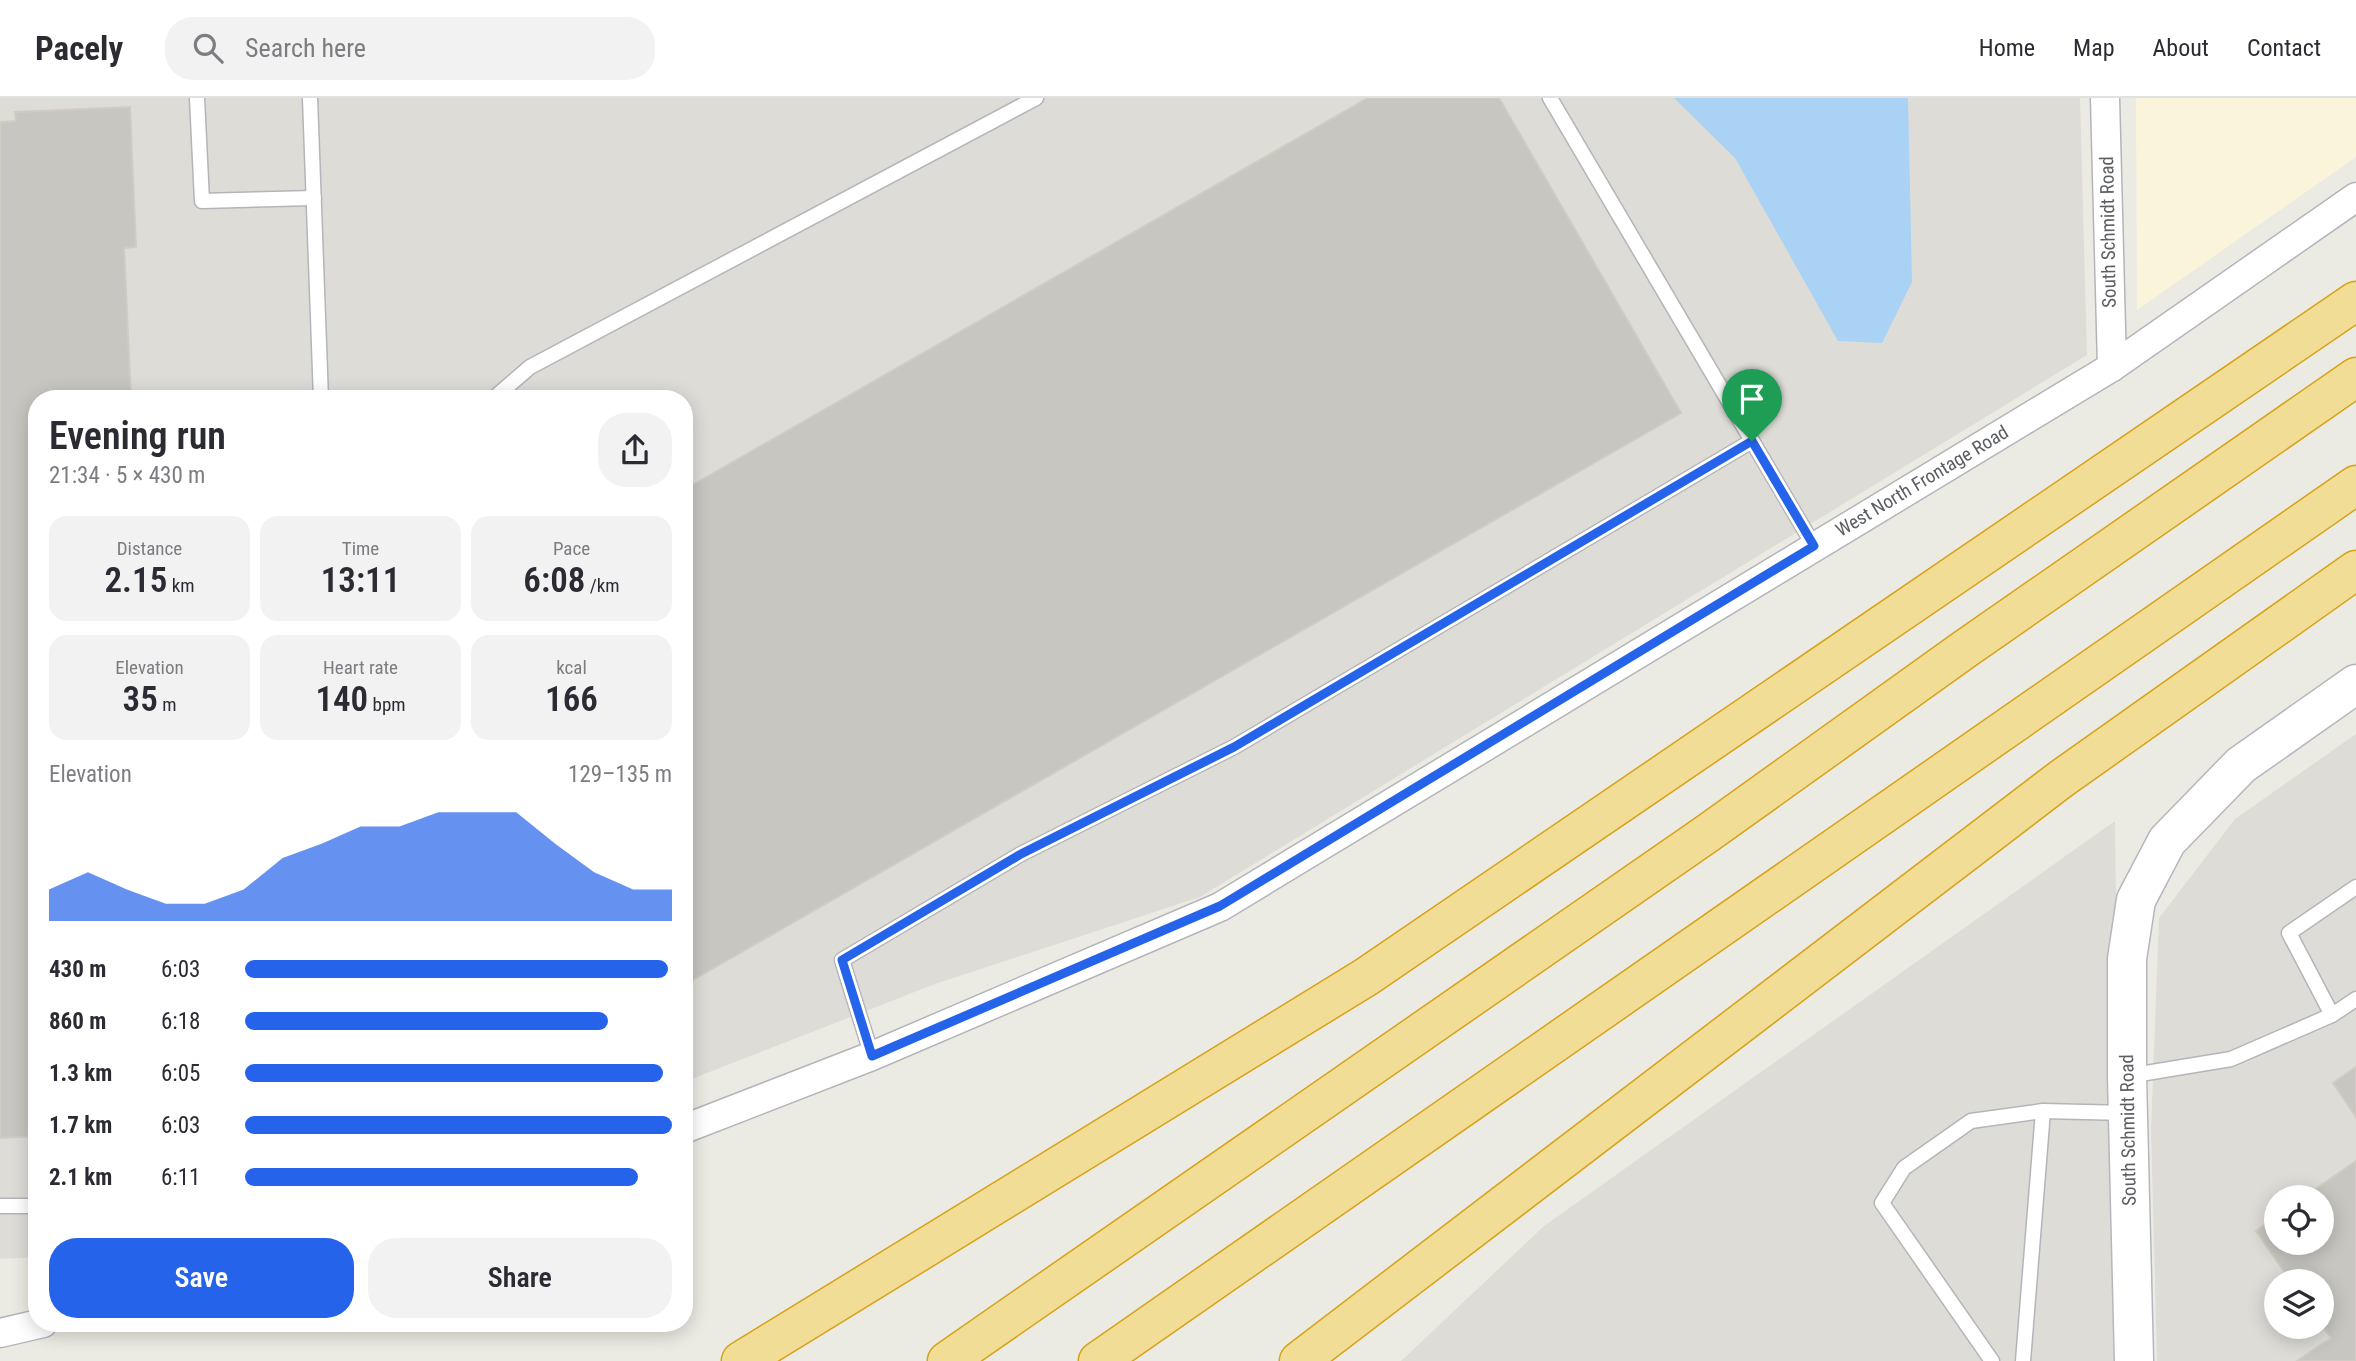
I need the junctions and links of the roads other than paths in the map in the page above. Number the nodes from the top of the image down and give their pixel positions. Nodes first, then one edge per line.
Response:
1 (197, 98) edge
2 (310, 98) edge
3 (1036, 98) edge
4 (1550, 98) edge
5 (2105, 98) edge
6 (2356, 197) edge
7 (314, 198) junction
8 (2356, 301) edge
9 (2112, 367) junction
10 (2356, 377) edge
11 (321, 390) edge
12 (503, 390) edge
13 (1752, 441) junction
14 (2356, 485) edge
15 (1814, 546) junction
16 (2356, 570) edge
17 (2356, 684) edge
18 (2356, 887) edge
19 (2356, 999) edge
20 (2332, 1015) junction
21 (872, 1056) junction
22 (2127, 1095) junction
23 (2043, 1111) junction
24 (693, 1126) edge
25 (0, 1206) edge
26 (28, 1206) edge
27 (28, 1326) edge
28 (0, 1332) edge
29 (741, 1361) edge
30 (947, 1361) edge
31 (1098, 1361) edge
32 (1299, 1361) edge
33 (1992, 1361) edge
34 (2023, 1361) edge
35 (2134, 1361) edge

1 - 7 lane
2 - 7 lane
3 - 12 lane
4 - 13 lane
5 - 9 street, South Schmidt Road
6 - 9 street, West North Frontage Road
7 - 11 lane
8 - 29 highway
9 - 15 street, West North Frontage Road
10 - 30 highway
13 - 15 lane
13 - 21 lane
14 - 31 highway
15 - 21 street, West North Frontage Road
16 - 32 highway
17 - 22 street, South Schmidt Road
18 - 20 lane
19 - 20 lane
20 - 22 lane
21 - 24 street, West North Frontage Road
22 - 23 lane
22 - 35 street, South Schmidt Road
23 - 33 lane
23 - 34 lane
25 - 26 lane
27 - 28 street

